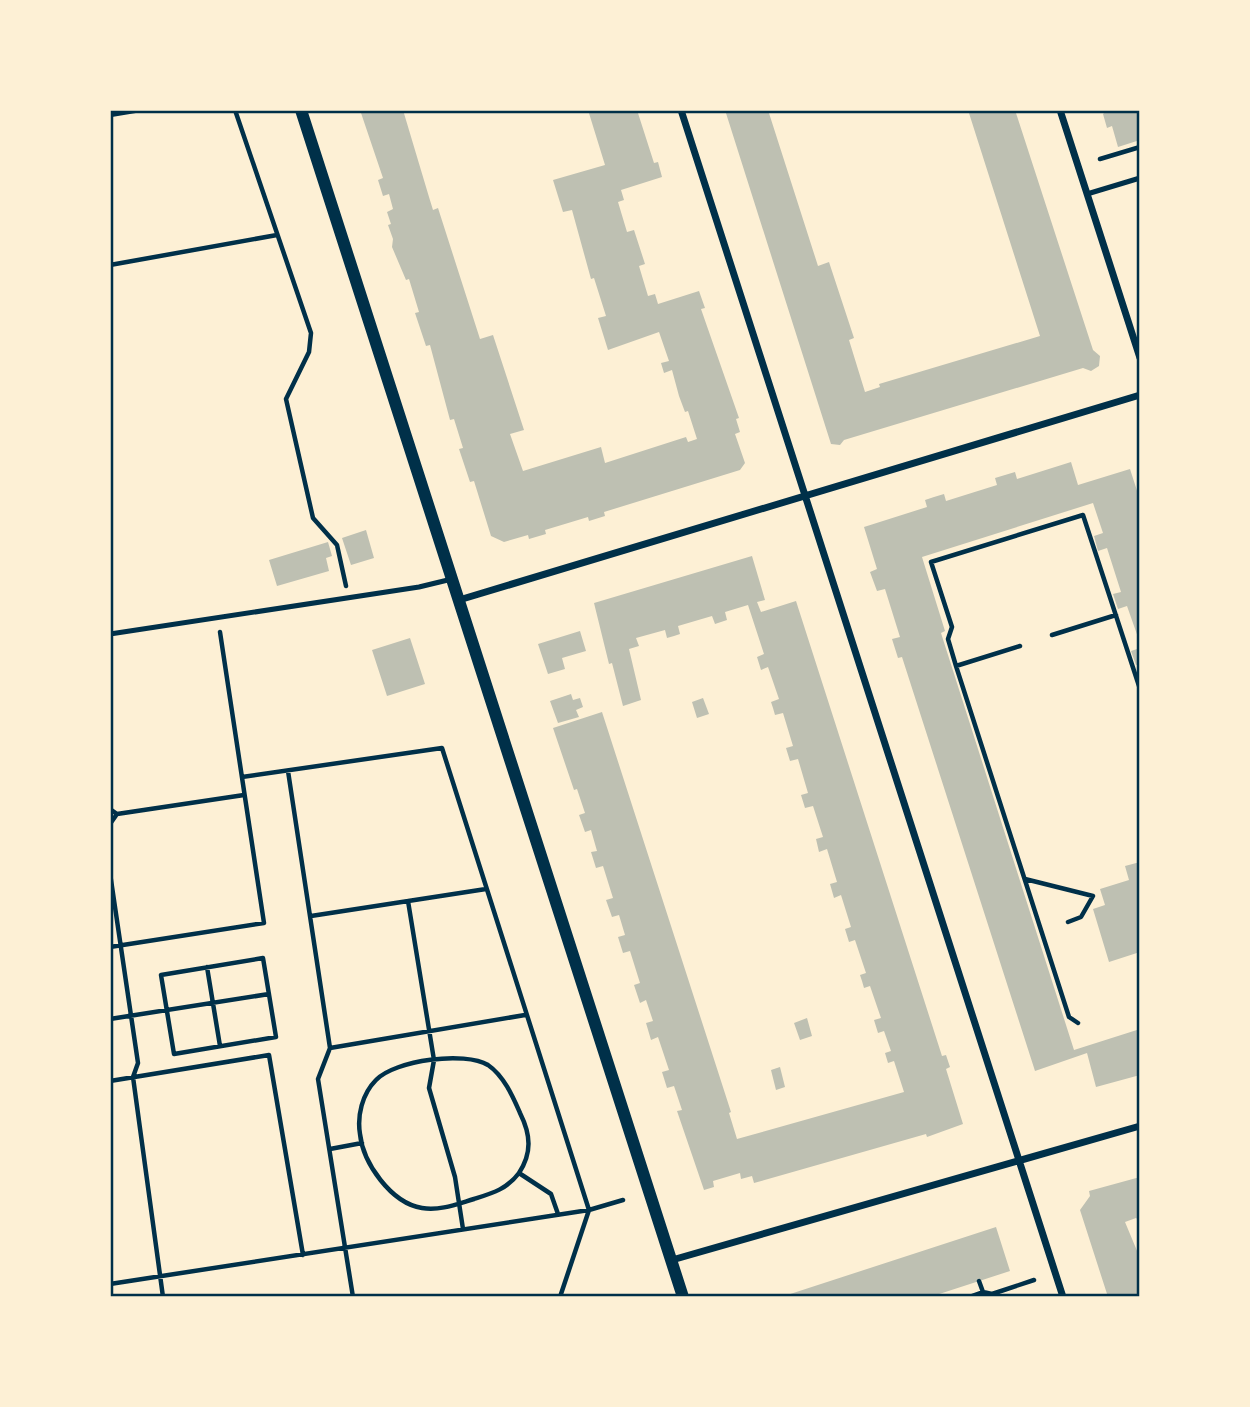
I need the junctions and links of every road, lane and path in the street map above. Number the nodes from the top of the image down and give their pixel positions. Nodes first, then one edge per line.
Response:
1 (137, 110) edge
2 (235, 110) edge
3 (301, 110) edge
4 (681, 110) edge
5 (1060, 110) edge
6 (110, 115) edge
7 (1140, 147) edge
8 (1100, 159) dead end
9 (1140, 178) edge
10 (1087, 194) junction
11 (277, 235) junction
12 (110, 265) edge
13 (1140, 358) edge
14 (1140, 395) edge
15 (805, 496) junction
16 (452, 579) junction
17 (349, 597) junction
18 (459, 600) junction
19 (1116, 615) junction
20 (218, 618) junction
21 (110, 634) edge
22 (1052, 635) dead end
23 (1020, 646) dead end
24 (956, 666) junction
25 (1140, 689) edge
26 (288, 771) junction
27 (242, 778) junction
28 (244, 795) junction
29 (110, 809) edge
30 (117, 814) junction
31 (110, 824) edge
32 (110, 873) edge
33 (1024, 879) junction
34 (486, 889) junction
35 (408, 901) junction
36 (311, 916) junction
37 (1068, 922) dead end
38 (121, 945) junction
39 (110, 947) edge
40 (207, 967) junction
41 (269, 994) junction
42 (214, 1003) junction
43 (167, 1010) junction
44 (524, 1015) junction
45 (131, 1016) junction
46 (110, 1020) edge
47 (1078, 1023) dead end
48 (429, 1031) junction
49 (110, 1044) edge
50 (220, 1046) junction
51 (330, 1048) junction
52 (110, 1059) edge
53 (434, 1060) junction
54 (133, 1077) junction
55 (110, 1080) edge
56 (1140, 1126) edge
57 (362, 1143) junction
58 (330, 1149) junction
59 (1019, 1160) junction
60 (520, 1173) junction
61 (623, 1200) dead end
62 (457, 1204) junction
63 (589, 1210) junction
64 (558, 1214) junction
65 (463, 1229) junction
66 (345, 1248) junction
67 (303, 1255) junction
68 (672, 1260) junction
69 (160, 1276) junction
70 (1034, 1280) dead end
71 (979, 1281) dead end
72 (110, 1284) edge
73 (983, 1292) junction
74 (163, 1297) edge
75 (353, 1297) edge
76 (561, 1297) edge
77 (683, 1297) edge
78 (969, 1297) edge
79 (1063, 1297) edge

1 - 6 path
2 - 11 path
3 - 16 street
4 - 15 street
5 - 10 street
7 - 8 path
9 - 10 lane
10 - 13 street
11 - 12 path
11 - 17 path
14 - 15 street
15 - 18 street
15 - 59 street
16 - 17 lane
16 - 18 street
17 - 20 lane
18 - 68 street
19 - 22 path
19 - 24 path
19 - 25 path
20 - 21 lane
20 - 27 path
23 - 24 path
24 - 33 path
26 - 27 path
26 - 34 path
26 - 36 path
27 - 28 path
28 - 30 path
28 - 38 path
29 - 30 path
30 - 31 path
32 - 38 path
33 - 37 path
33 - 47 path
34 - 35 path
34 - 44 path
35 - 36 path
35 - 48 path
36 - 51 path
38 - 39 path
38 - 45 path
40 - 41 path
40 - 42 path
40 - 43 path
41 - 42 path
41 - 50 path
42 - 43 path
42 - 50 path
43 - 45 path
43 - 50 path
44 - 48 path
44 - 63 path
45 - 46 path
45 - 54 path
48 - 51 path
48 - 53 path
49 - 52 path
51 - 58 path
53 - 57 path
53 - 60 path
53 - 62 path
54 - 55 path
54 - 67 path
54 - 69 path
56 - 59 street
57 - 58 path
57 - 62 path
58 - 66 path
59 - 68 street
59 - 79 street
60 - 62 path
60 - 64 path
61 - 63 path
62 - 65 path
63 - 64 path
63 - 76 path
64 - 65 path
65 - 66 path
66 - 67 path
66 - 75 path
67 - 69 path
68 - 77 street
69 - 72 path
69 - 74 path
70 - 73 path
71 - 73 path
73 - 78 path

